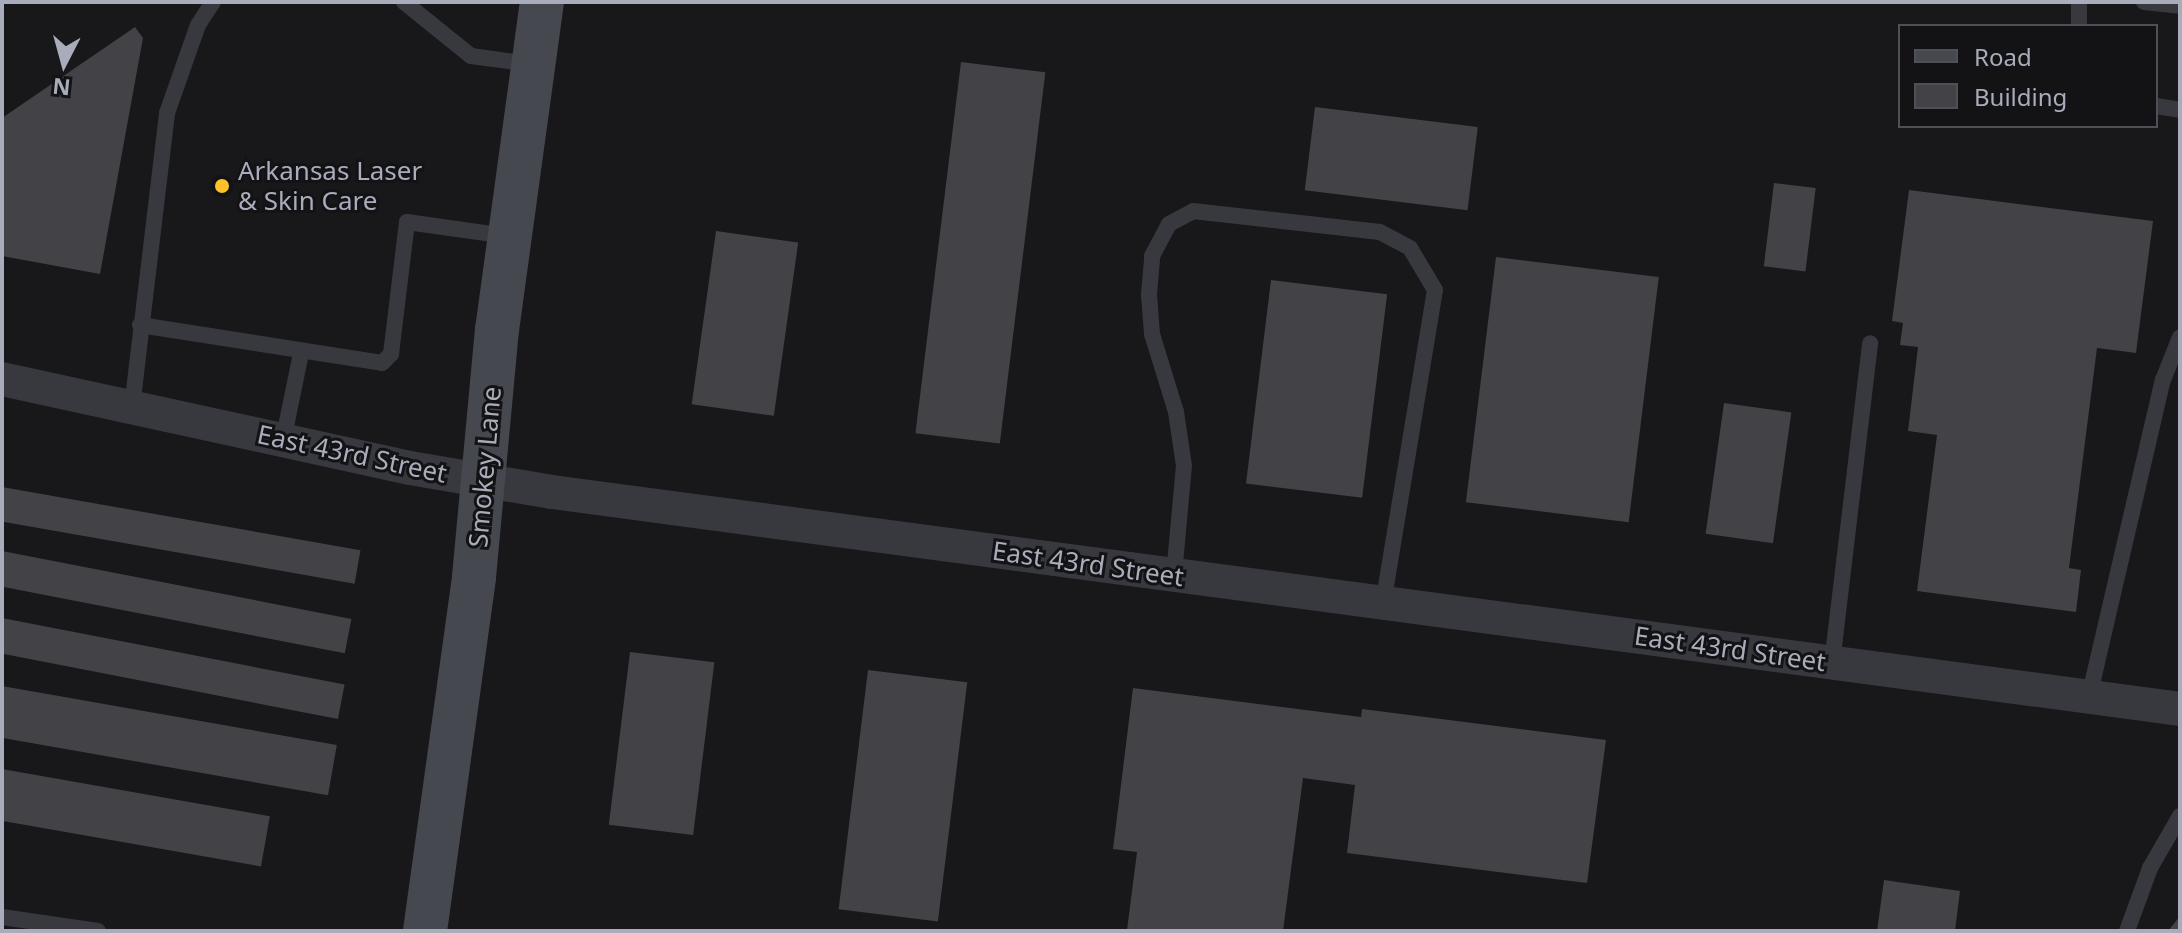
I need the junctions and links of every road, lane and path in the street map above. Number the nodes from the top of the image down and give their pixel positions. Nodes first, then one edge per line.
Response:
1 (213, 2) edge
2 (404, 2) edge
3 (542, 2) edge
4 (2079, 2) edge
5 (2144, 2) edge
6 (2180, 6) edge
7 (2079, 24) edge
8 (530, 64) junction
9 (2158, 106) edge
10 (2180, 110) edge
11 (509, 236) junction
12 (140, 325) junction
13 (2180, 337) edge
14 (1870, 343) dead end
15 (301, 353) junction
16 (2, 379) edge
17 (132, 407) junction
18 (283, 441) junction
19 (483, 480) junction
20 (1174, 575) junction
21 (1383, 603) junction
22 (1832, 663) junction
23 (2089, 697) junction
24 (2180, 709) edge
25 (2180, 816) edge
26 (2, 917) edge
27 (98, 931) edge
28 (425, 931) edge
29 (2127, 931) edge

1 - 12 lane
2 - 8 lane
3 - 8 street, Smokey Lane
4 - 7 lane
5 - 6 lane
8 - 11 street, Smokey Lane
9 - 10 lane
11 - 15 lane
11 - 19 street, Smokey Lane
12 - 15 lane
12 - 17 lane
13 - 23 lane
14 - 22 lane
15 - 18 lane
16 - 17 street, East 43rd Street
17 - 18 street, East 43rd Street
18 - 19 street, East 43rd Street
19 - 20 street, East 43rd Street
19 - 28 street, Smokey Lane
20 - 21 street, East 43rd Street
20 - 21 lane
21 - 22 street, East 43rd Street
22 - 23 street, East 43rd Street
23 - 24 street, East 43rd Street
25 - 29 lane
26 - 27 lane

